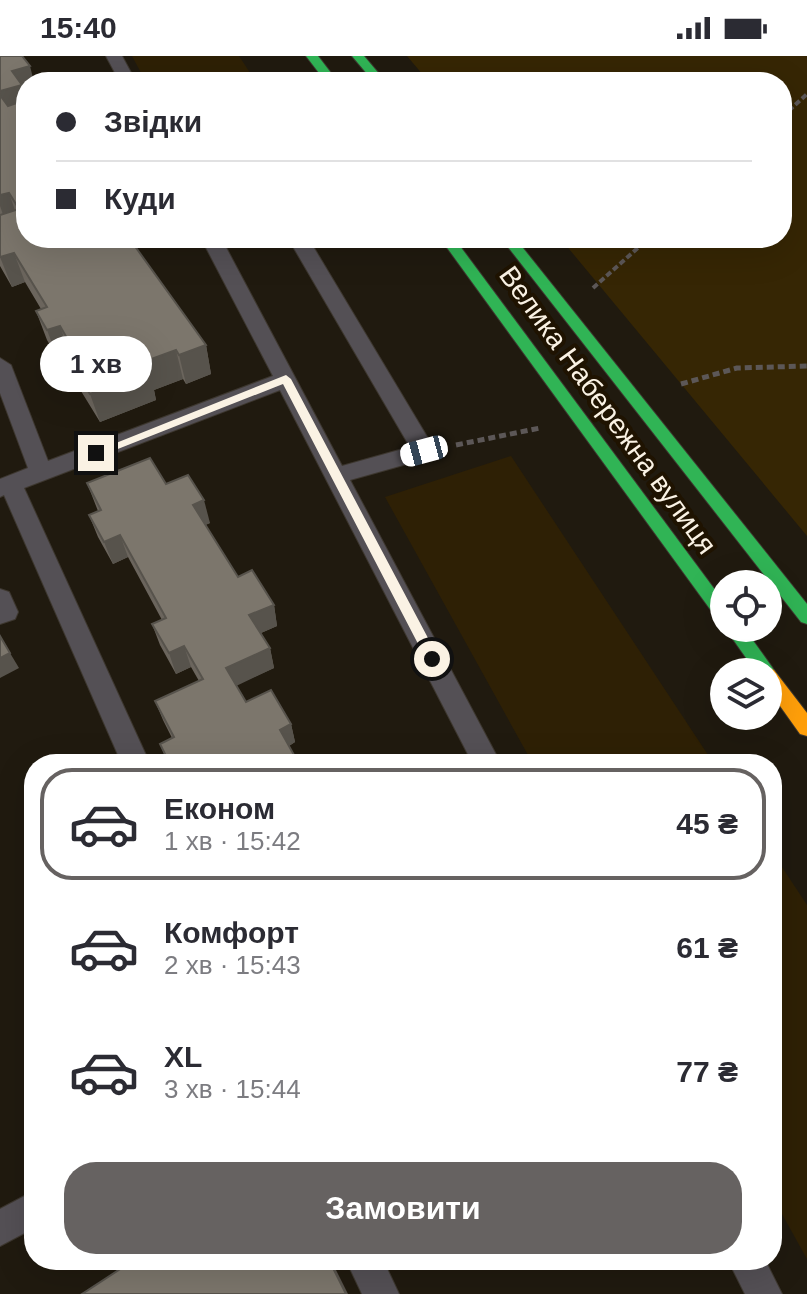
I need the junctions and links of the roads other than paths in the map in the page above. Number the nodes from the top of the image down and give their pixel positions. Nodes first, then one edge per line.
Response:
1 (312, 56) edge
2 (358, 56) edge
3 (324, 72) edge
4 (372, 72) edge
5 (216, 248) edge
6 (304, 248) edge
7 (454, 248) edge
8 (516, 248) edge
9 (0, 365) edge
10 (286, 379) junction
11 (42, 474) junction
12 (336, 476) junction
13 (6, 487) edge
14 (710, 596) edge
15 (0, 599) edge
16 (0, 614) edge
17 (807, 617) edge
18 (782, 694) edge
19 (807, 728) edge
20 (131, 754) edge
21 (482, 754) edge
22 (24, 1214) edge
23 (0, 1229) edge
24 (369, 1270) edge
25 (751, 1270) edge
26 (381, 1294) edge
27 (764, 1294) edge

1 - 3 street
2 - 4 street
5 - 10 lane
6 - 12 lane
7 - 14 street, Велика Набережна вулиця
8 - 17 street, Велика Набережна вулиця
9 - 11 lane
10 - 11 lane
10 - 12 lane
11 - 13 lane
12 - 21 lane
13 - 20 lane
15 - 16 lane
18 - 19 street
22 - 23 lane
24 - 26 lane
25 - 27 lane

